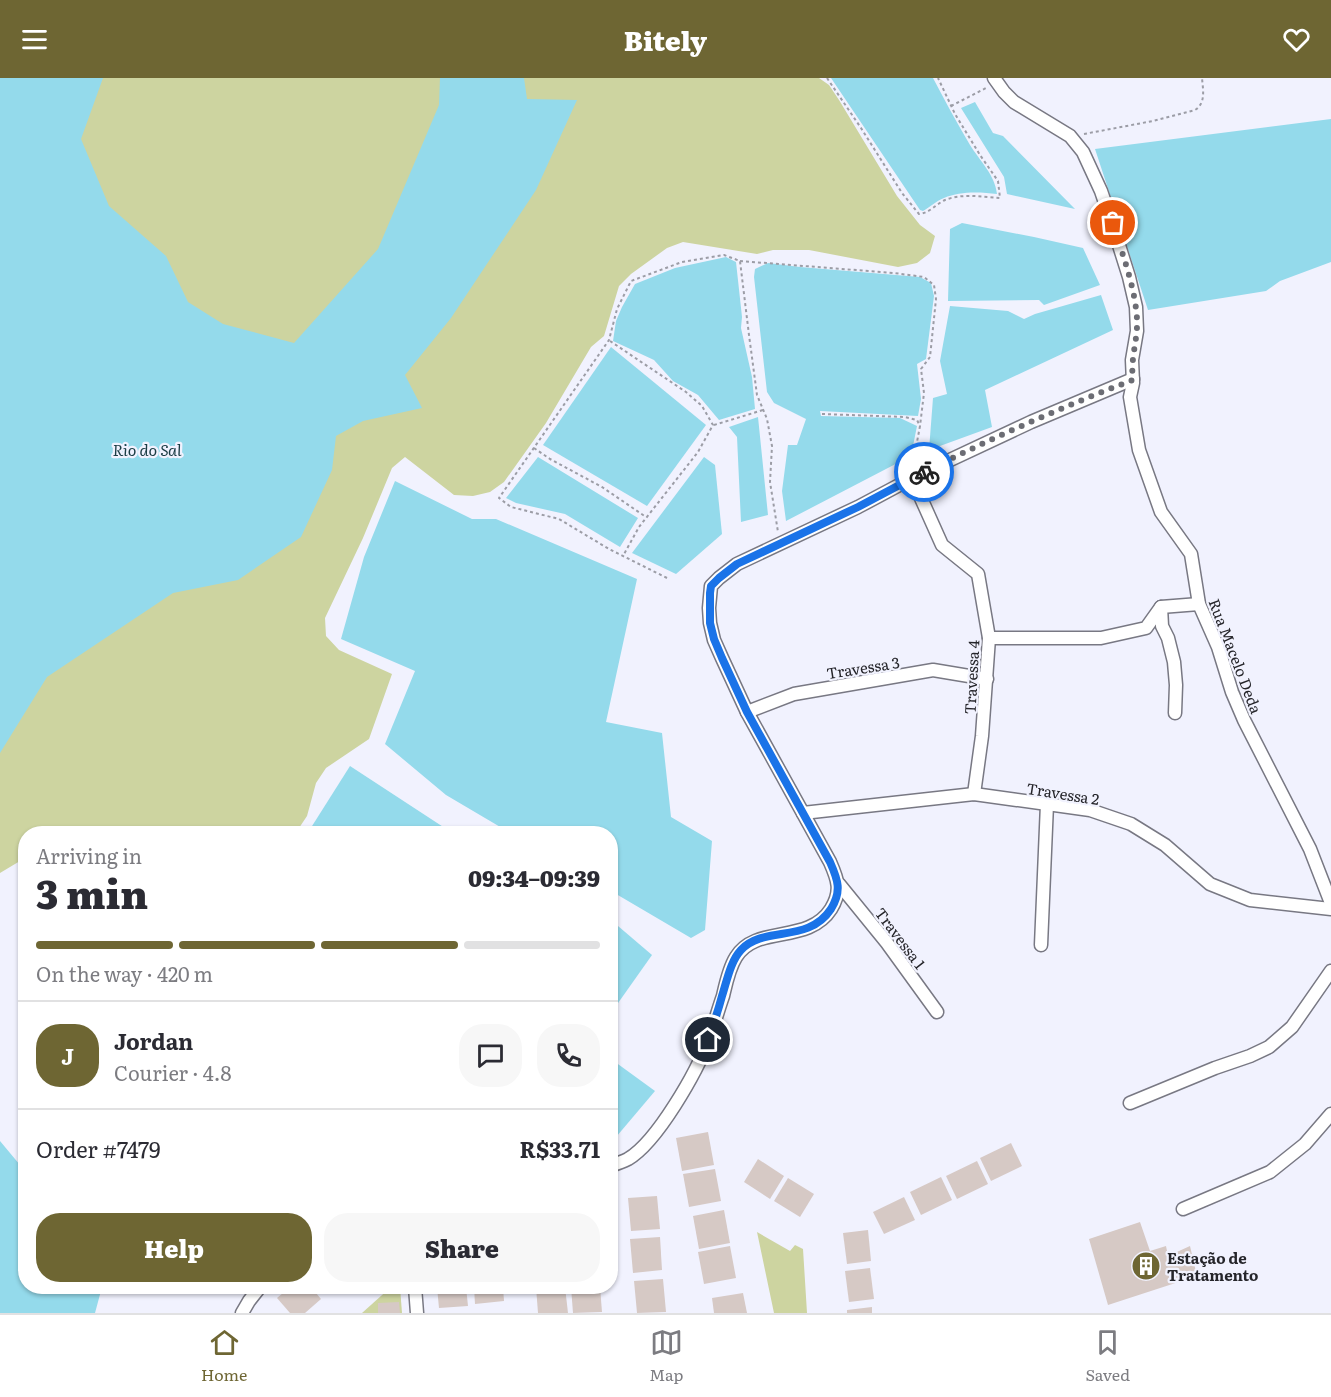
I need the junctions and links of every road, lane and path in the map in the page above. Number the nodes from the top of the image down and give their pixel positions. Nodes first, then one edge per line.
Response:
1 (827, 78) edge
2 (938, 78) edge
3 (1202, 78) edge
4 (995, 80) edge
5 (951, 106) junction
6 (1070, 136) junction
7 (740, 261) junction
8 (609, 340) junction
9 (1133, 380) junction
10 (763, 410) junction
11 (822, 414) dead end
12 (713, 425) junction
13 (920, 426) junction
14 (534, 448) junction
15 (915, 476) junction
16 (646, 517) junction
17 (780, 544) junction
18 (623, 556) junction
19 (667, 578) dead end
20 (1199, 604) junction
21 (1161, 607) junction
22 (989, 638) junction
23 (987, 679) junction
24 (747, 712) junction
25 (1175, 713) dead end
26 (974, 794) junction
27 (1047, 804) junction
28 (803, 813) junction
29 (839, 884) junction
30 (1331, 903) edge
31 (1331, 909) edge
32 (1041, 945) dead end
33 (1331, 971) edge
34 (937, 1012) dead end
35 (1130, 1103) dead end
36 (1331, 1114) edge
37 (618, 1163) edge
38 (1183, 1209) dead end
39 (254, 1294) edge
40 (416, 1294) edge
41 (242, 1313) edge
42 (417, 1313) edge

1 - 5 path
2 - 5 path
3 - 6 path
4 - 5 path
4 - 6 street
6 - 9 street, Rua Macelo Deda
7 - 8 path
7 - 10 path
7 - 13 path
8 - 12 path
8 - 14 path
9 - 15 street
9 - 20 street, Rua Macelo Deda
10 - 12 path
10 - 17 path
11 - 13 path
12 - 16 path
13 - 15 path
14 - 16 path
14 - 18 path
15 - 17 street
15 - 22 street, Travessa 4
16 - 18 path
17 - 24 street, Travessa 1
18 - 19 path
20 - 21 street
20 - 30 street, Rua Macelo Deda
21 - 22 street
21 - 25 street
22 - 23 street, Travessa 4
23 - 24 street, Travessa 3
23 - 26 street, Travessa 4
24 - 28 street, Travessa 1
26 - 27 street, Travessa 2
26 - 28 street, Travessa 2
27 - 31 street, Travessa 2
27 - 32 street
28 - 29 street, Travessa 1
29 - 34 street, Travessa 1
29 - 37 street
33 - 35 street
36 - 38 street
39 - 41 street
40 - 42 street

